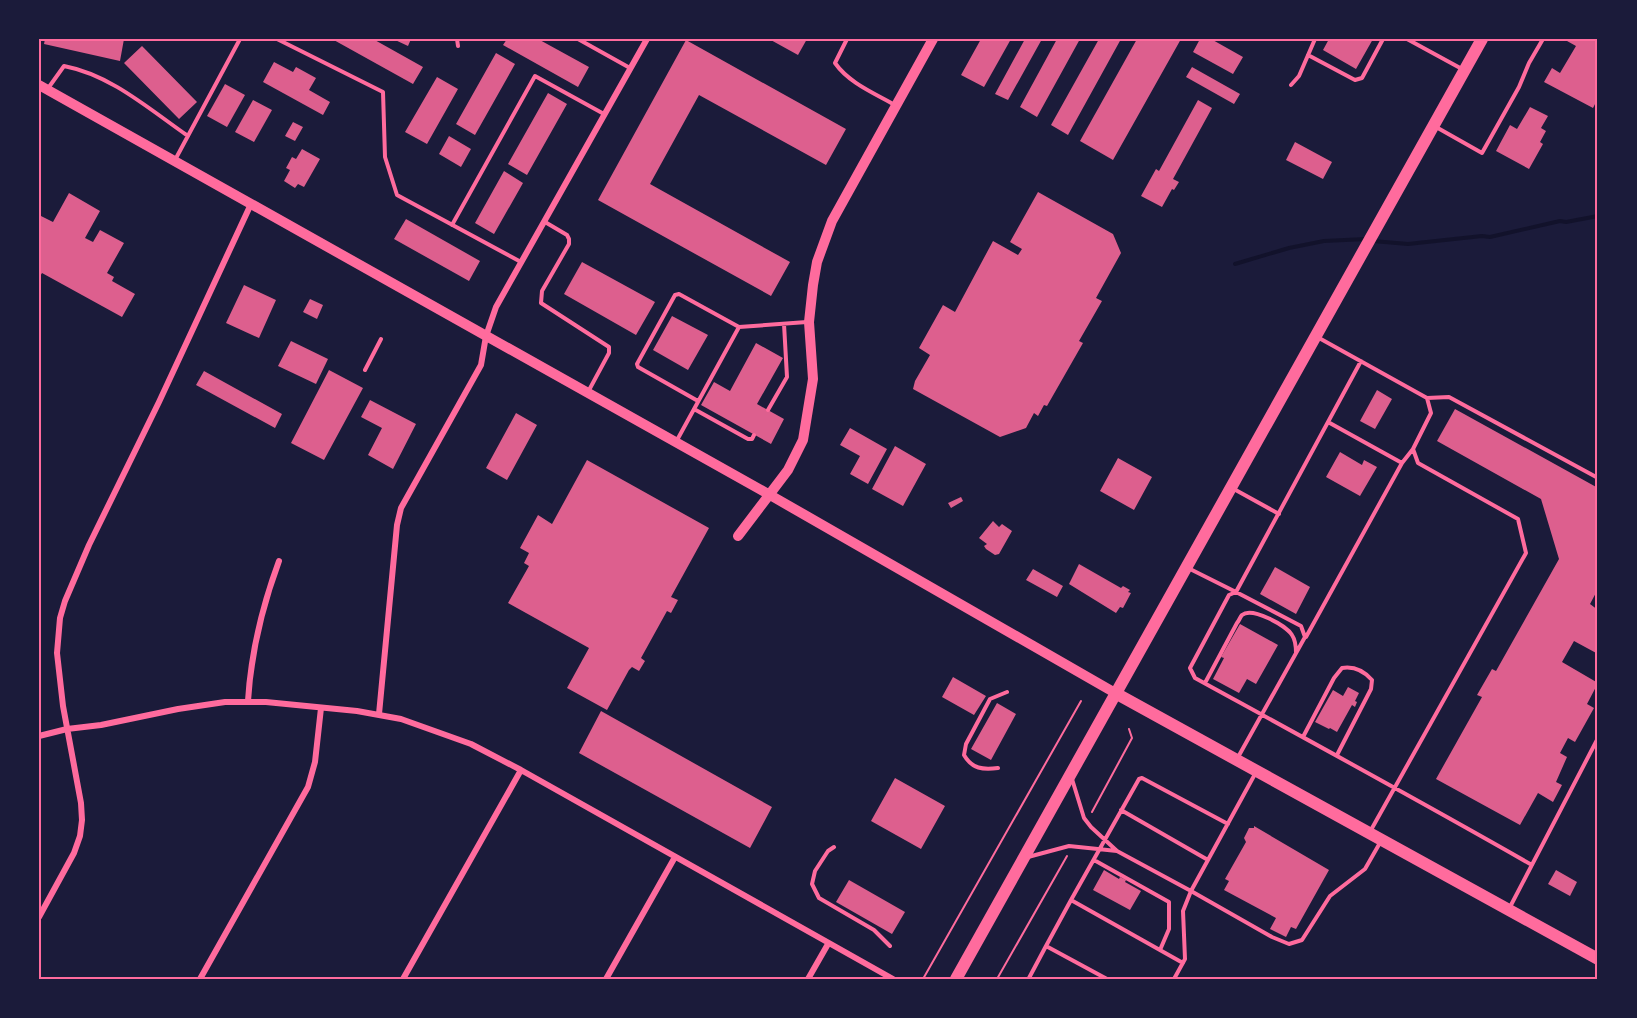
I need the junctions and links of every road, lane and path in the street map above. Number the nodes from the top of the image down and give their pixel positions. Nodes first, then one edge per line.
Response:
1 (240, 39) edge
2 (277, 39) edge
3 (457, 39) edge
4 (578, 39) edge
5 (647, 39) edge
6 (847, 39) edge
7 (933, 39) edge
8 (1315, 39) edge
9 (1383, 39) edge
10 (1407, 39) edge
11 (1482, 39) edge
12 (1543, 39) edge
13 (458, 46) dead end
14 (1308, 55) junction
15 (631, 69) junction
16 (1465, 71) junction
17 (1291, 85) dead end
18 (43, 88) edge
19 (896, 105) junction
20 (605, 114) junction
21 (1434, 126) junction
22 (188, 136) junction
23 (175, 160) junction
24 (251, 203) junction
25 (544, 221) junction
26 (452, 225) junction
27 (520, 262) junction
28 (809, 322) junction
29 (784, 324) junction
30 (739, 327) junction
31 (486, 336) junction
32 (1316, 336) junction
33 (381, 339) dead end
34 (1361, 361) junction
35 (365, 370) dead end
36 (588, 393) junction
37 (1427, 398) junction
38 (698, 401) junction
39 (694, 409) junction
40 (768, 410) dead end
41 (1328, 422) junction
42 (753, 437) dead end
43 (676, 443) junction
44 (1413, 449) junction
45 (1402, 463) junction
46 (1598, 478) edge
47 (1232, 488) junction
48 (770, 495) junction
49 (1279, 514) junction
50 (738, 536) dead end
51 (279, 561) dead end
52 (1187, 568) junction
53 (1236, 591) junction
54 (1305, 637) junction
55 (1296, 654) junction
56 (1205, 683) junction
57 (1007, 692) dead end
58 (1117, 694) junction
59 (248, 701) junction
60 (1081, 701) dead end
61 (321, 708) junction
62 (379, 714) junction
63 (1262, 715) junction
64 (67, 729) junction
65 (39, 736) edge
66 (1303, 737) junction
67 (1598, 738) edge
68 (1337, 755) junction
69 (1237, 760) junction
70 (998, 768) dead end
71 (521, 770) junction
72 (1257, 771) junction
73 (1071, 776) junction
74 (1395, 787) junction
75 (1121, 810) junction
76 (1228, 824) junction
77 (1369, 833) junction
78 (1104, 840) junction
79 (1382, 840) junction
80 (834, 847) dead end
81 (1100, 849) junction
82 (1117, 851) junction
83 (675, 857) junction
84 (1024, 858) junction
85 (1094, 860) junction
86 (1208, 860) junction
87 (1532, 865) junction
88 (1191, 891) junction
89 (1071, 900) junction
90 (1508, 910) junction
91 (39, 917) edge
92 (828, 944) junction
93 (890, 946) dead end
94 (1046, 946) junction
95 (1160, 950) junction
96 (1598, 959) edge
97 (1183, 963) junction
98 (200, 979) edge
99 (403, 979) edge
100 (606, 979) edge
101 (808, 979) edge
102 (893, 979) edge
103 (924, 979) edge
104 (956, 979) edge
105 (1029, 979) edge
106 (1107, 979) edge
107 (1174, 979) edge

1 - 22 lane
2 - 26 lane
3 - 13 lane
4 - 15 lane
5 - 15 street
6 - 19 lane
7 - 19 street
8 - 14 lane
9 - 14 lane
10 - 16 lane
11 - 16 main road
12 - 21 lane
14 - 17 lane
15 - 20 street
16 - 21 main road
18 - 22 lane
18 - 23 street
19 - 28 street
20 - 25 street
20 - 26 lane
21 - 32 main road
22 - 23 lane
23 - 24 street
24 - 31 street
24 - 64 street
25 - 27 street
25 - 36 lane
26 - 27 lane
27 - 31 street
28 - 29 lane
28 - 48 street
29 - 30 lane
29 - 40 lane
30 - 38 lane
30 - 38 lane
31 - 36 street
31 - 62 street
32 - 34 lane
32 - 47 main road
33 - 35 lane
34 - 37 lane
34 - 41 lane
36 - 43 street
37 - 44 lane
37 - 46 lane
38 - 39 lane
39 - 42 lane
39 - 43 lane
41 - 45 lane
41 - 49 lane
43 - 48 street
44 - 45 lane
44 - 74 lane
45 - 54 lane
47 - 49 lane
47 - 52 main road
48 - 50 street
48 - 58 street
49 - 53 lane
51 - 59 street
52 - 53 lane
52 - 58 main road
53 - 54 lane
53 - 56 lane
54 - 55 lane
55 - 56 lane
55 - 63 lane
56 - 63 lane
57 - 70 lane
58 - 69 main road
58 - 73 main road
59 - 61 street
59 - 64 street
60 - 103 path
61 - 62 street
61 - 98 street
62 - 71 street
63 - 66 lane
63 - 69 lane
64 - 65 street
64 - 91 street
66 - 68 lane
66 - 68 lane
67 - 87 lane
68 - 74 lane
69 - 72 main road
71 - 83 street
71 - 99 street
72 - 76 lane
72 - 77 main road
73 - 78 lane
73 - 84 main road
74 - 77 lane
74 - 87 lane
75 - 76 lane
75 - 78 lane
75 - 86 lane
76 - 86 lane
77 - 79 main road
78 - 81 lane
78 - 82 lane
79 - 88 lane
79 - 90 main road
80 - 93 lane
81 - 82 lane
81 - 84 lane
81 - 85 lane
82 - 88 lane
83 - 92 street
83 - 100 street
84 - 104 main road
85 - 89 lane
85 - 95 lane
86 - 88 lane
87 - 90 lane
88 - 97 lane
89 - 94 lane
89 - 95 lane
90 - 96 main road
92 - 101 street
92 - 102 street
94 - 105 lane
94 - 106 lane
95 - 97 lane
97 - 107 lane

